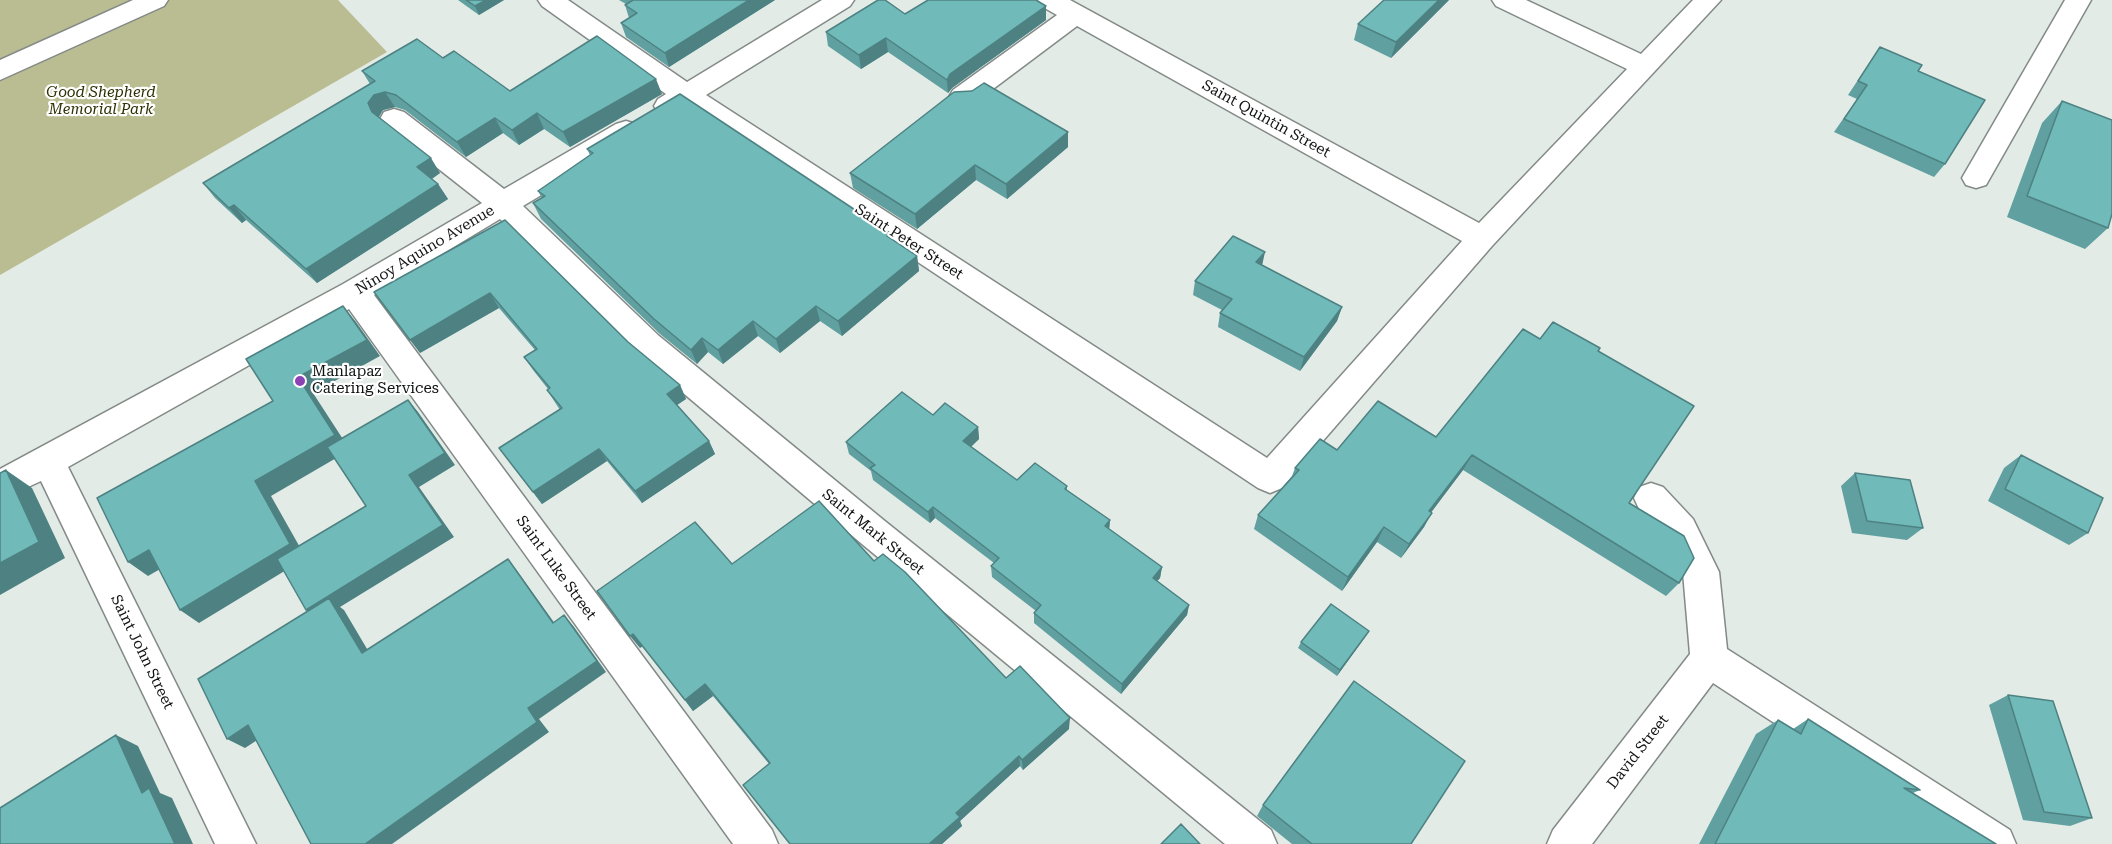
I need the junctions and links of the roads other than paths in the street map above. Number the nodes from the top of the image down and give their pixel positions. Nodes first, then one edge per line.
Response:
1 (155, 0) edge
2 (551, 0) edge
3 (841, 0) edge
4 (1050, 0) edge
5 (1504, 0) edge
6 (1708, 0) edge
7 (2078, 0) edge
8 (1075, 14) junction
9 (1643, 66) junction
10 (0, 71) edge
11 (686, 95) junction
12 (963, 97) edge
13 (394, 119) dead end
14 (1976, 178) dead end
15 (503, 204) junction
16 (1482, 238) junction
17 (354, 292) junction
18 (48, 461) junction
19 (0, 485) edge
20 (1651, 498) dead end
21 (1709, 659) junction
22 (236, 844) edge
23 (758, 844) edge
24 (1257, 844) edge
25 (1567, 844) edge
26 (1996, 844) edge

1 - 10 street
2 - 11 street, Saint Peter Street
3 - 11 street, Ninoy Aquino Avenue
4 - 8 street, Saint Quintin Street
5 - 9 street
6 - 9 street
7 - 14 street
8 - 12 street
8 - 16 street, Saint Quintin Street
9 - 16 street
11 - 15 street, Ninoy Aquino Avenue
11 - 16 street, Saint Peter Street
13 - 15 street, Saint Mark Street
15 - 17 street, Ninoy Aquino Avenue
15 - 24 street, Saint Mark Street
17 - 18 street, Ninoy Aquino Avenue
17 - 23 street, Saint Luke Street
18 - 19 street, Ninoy Aquino Avenue
18 - 22 street, Saint John Street
20 - 21 street
21 - 25 street, David Street
21 - 26 street

